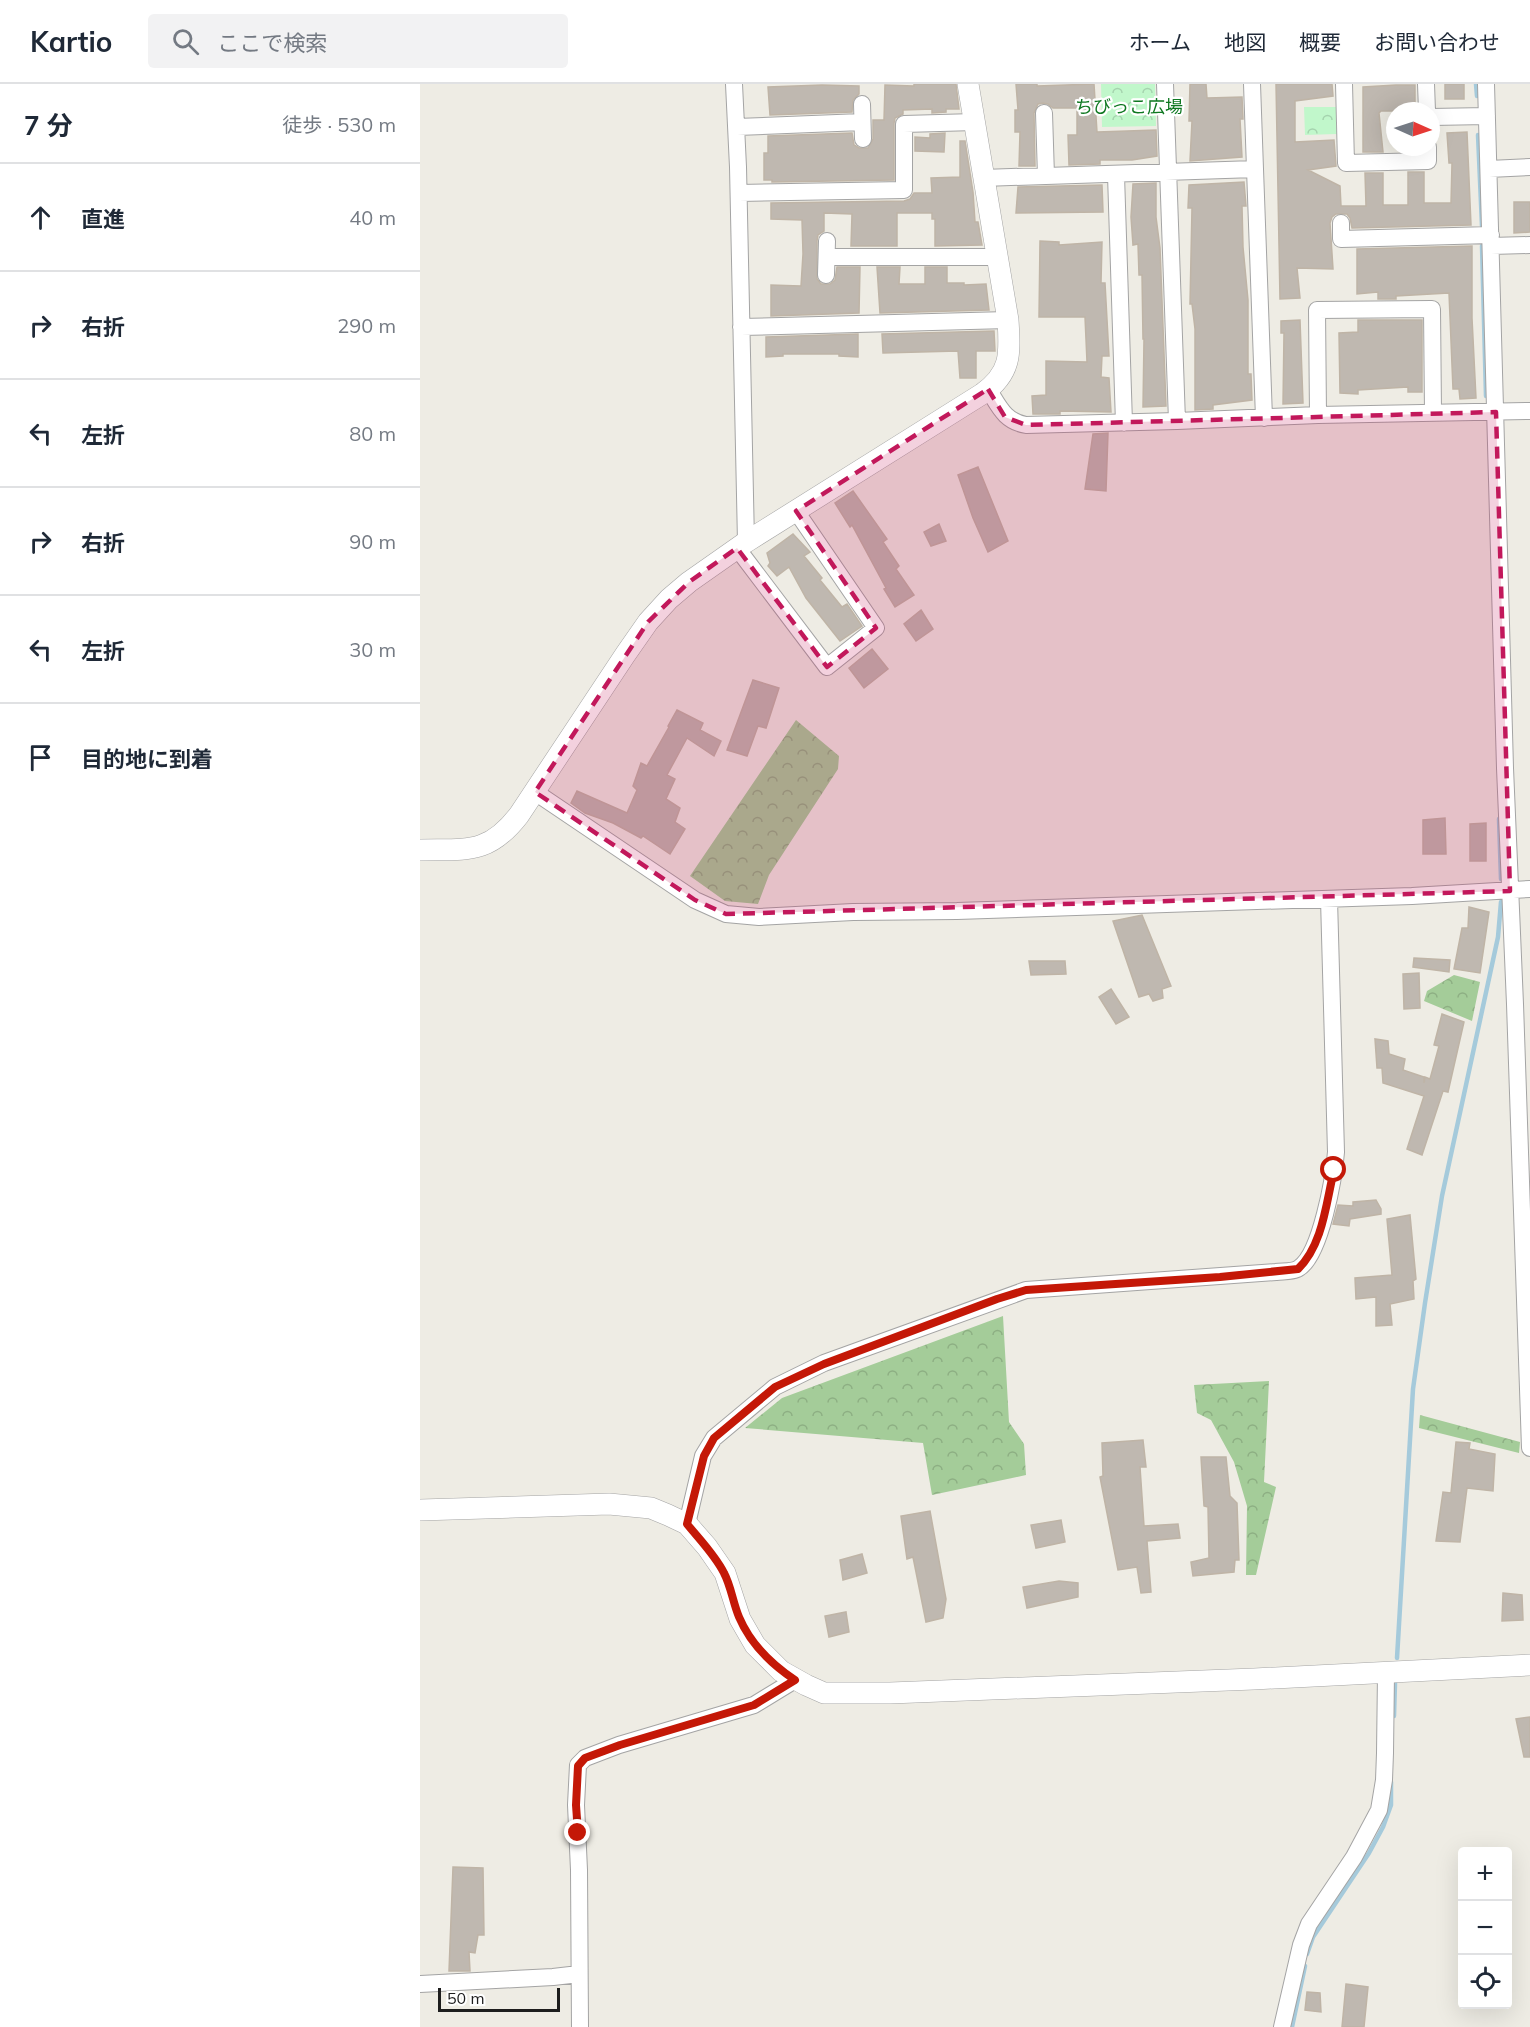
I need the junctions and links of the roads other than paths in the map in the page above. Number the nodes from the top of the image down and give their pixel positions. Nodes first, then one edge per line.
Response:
1 (734, 84) edge
2 (968, 84) edge
3 (1165, 84) edge
4 (1252, 84) edge
5 (1344, 84) edge
6 (1426, 84) edge
7 (1486, 84) edge
8 (1427, 102) edge
9 (862, 104) dead end
10 (1044, 113) dead end
11 (1487, 116) junction
12 (1440, 117) edge
13 (975, 122) junction
14 (736, 128) junction
15 (1428, 156) edge
16 (1530, 167) edge
17 (1255, 169) junction
18 (1490, 169) junction
19 (1168, 173) junction
20 (1116, 175) junction
21 (1046, 176) junction
22 (983, 178) junction
23 (739, 193) junction
24 (1341, 223) dead end
25 (1491, 241) junction
26 (1530, 245) edge
27 (996, 257) junction
28 (826, 274) dead end
29 (1008, 320) junction
30 (741, 327) junction
31 (988, 389) junction
32 (1530, 411) edge
33 (1433, 412) junction
34 (1496, 412) junction
35 (1318, 415) junction
36 (1264, 418) junction
37 (1177, 421) junction
38 (1124, 423) junction
39 (796, 512) junction
40 (742, 545) junction
41 (535, 792) junction
42 (420, 850) edge
43 (1530, 889) edge
44 (1510, 891) junction
45 (1329, 899) junction
46 (1530, 1448) edge
47 (420, 1510) edge
48 (687, 1524) junction
49 (1530, 1665) edge
50 (1386, 1673) junction
51 (795, 1680) junction
52 (579, 1974) junction
53 (420, 1984) edge
54 (580, 2027) edge
55 (1282, 2027) edge

1 - 14 street
2 - 13 street
3 - 19 street
4 - 17 street
5 - 15 street
6 - 8 street
7 - 11 street
9 - 14 street
10 - 21 street
11 - 12 street
11 - 18 street
13 - 22 street
13 - 23 street
14 - 23 street
16 - 18 street
17 - 19 street
17 - 36 street
18 - 25 street
19 - 20 street
19 - 37 street
20 - 21 street
20 - 38 street
21 - 22 street
22 - 27 street
23 - 30 street
24 - 25 street
25 - 26 street
25 - 34 street
27 - 28 street
27 - 29 street
29 - 30 street
29 - 31 street
30 - 40 street
31 - 38 street
31 - 39 street
32 - 34 street
33 - 34 street
33 - 35 street
33 - 35 street
34 - 44 street
35 - 36 street
36 - 37 street
37 - 38 street
39 - 40 street
39 - 40 street
40 - 41 street
41 - 42 street
41 - 45 street
43 - 44 street
44 - 45 street
44 - 46 street
45 - 48 street
47 - 48 street
48 - 51 street
49 - 50 street
50 - 51 street
50 - 55 street
51 - 52 street
52 - 53 street
52 - 54 street

